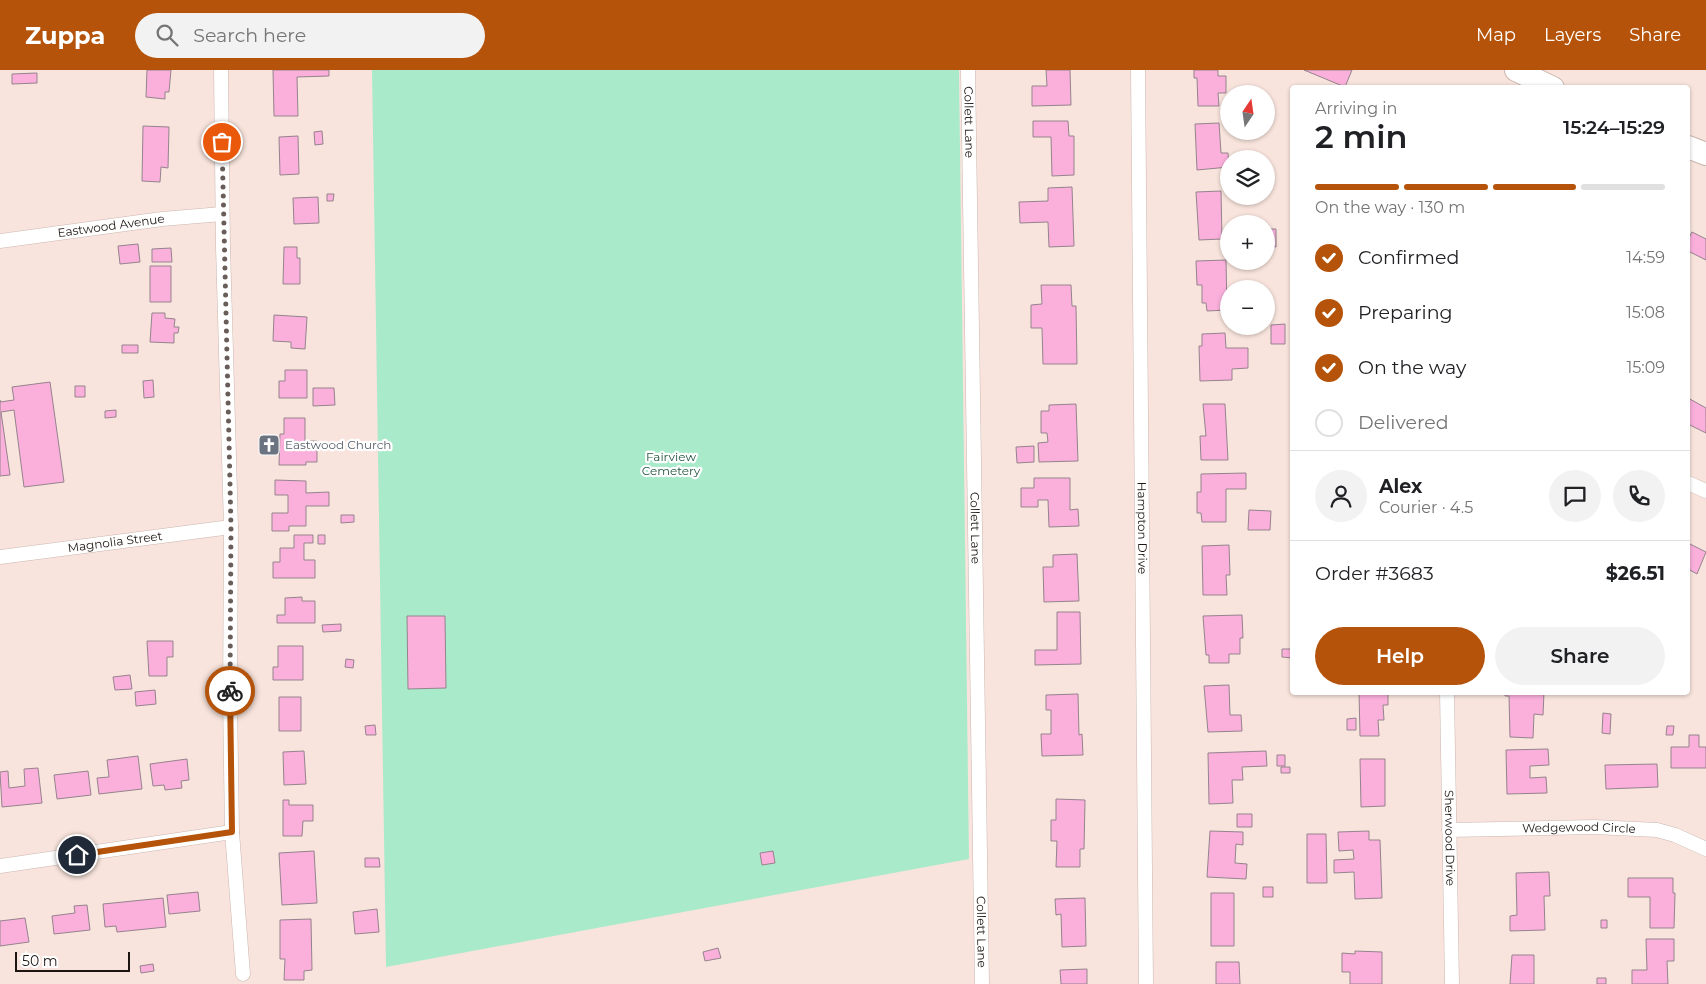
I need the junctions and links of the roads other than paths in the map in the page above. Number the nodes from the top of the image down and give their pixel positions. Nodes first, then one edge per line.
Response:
1 (221, 70) edge
2 (968, 70) edge
3 (1138, 70) edge
4 (1690, 148) edge
5 (1706, 154) edge
6 (222, 214) junction
7 (0, 241) edge
8 (1690, 484) edge
9 (1706, 491) edge
10 (231, 527) junction
11 (0, 557) edge
12 (1447, 695) edge
13 (1449, 830) junction
14 (232, 832) junction
15 (1706, 849) edge
16 (0, 866) edge
17 (243, 974) dead end
18 (982, 984) edge
19 (1146, 984) edge
20 (1452, 984) edge

1 - 6 street
2 - 18 street, Collett Lane
3 - 19 street, Hampton Drive
4 - 5 main road
6 - 7 street, Eastwood Avenue
6 - 10 street
8 - 9 street
10 - 11 street, Magnolia Street
10 - 14 street
12 - 13 street, Sherwood Drive
13 - 15 street, Wedgewood Circle
13 - 20 street, Sherwood Drive
14 - 16 street
14 - 17 street

